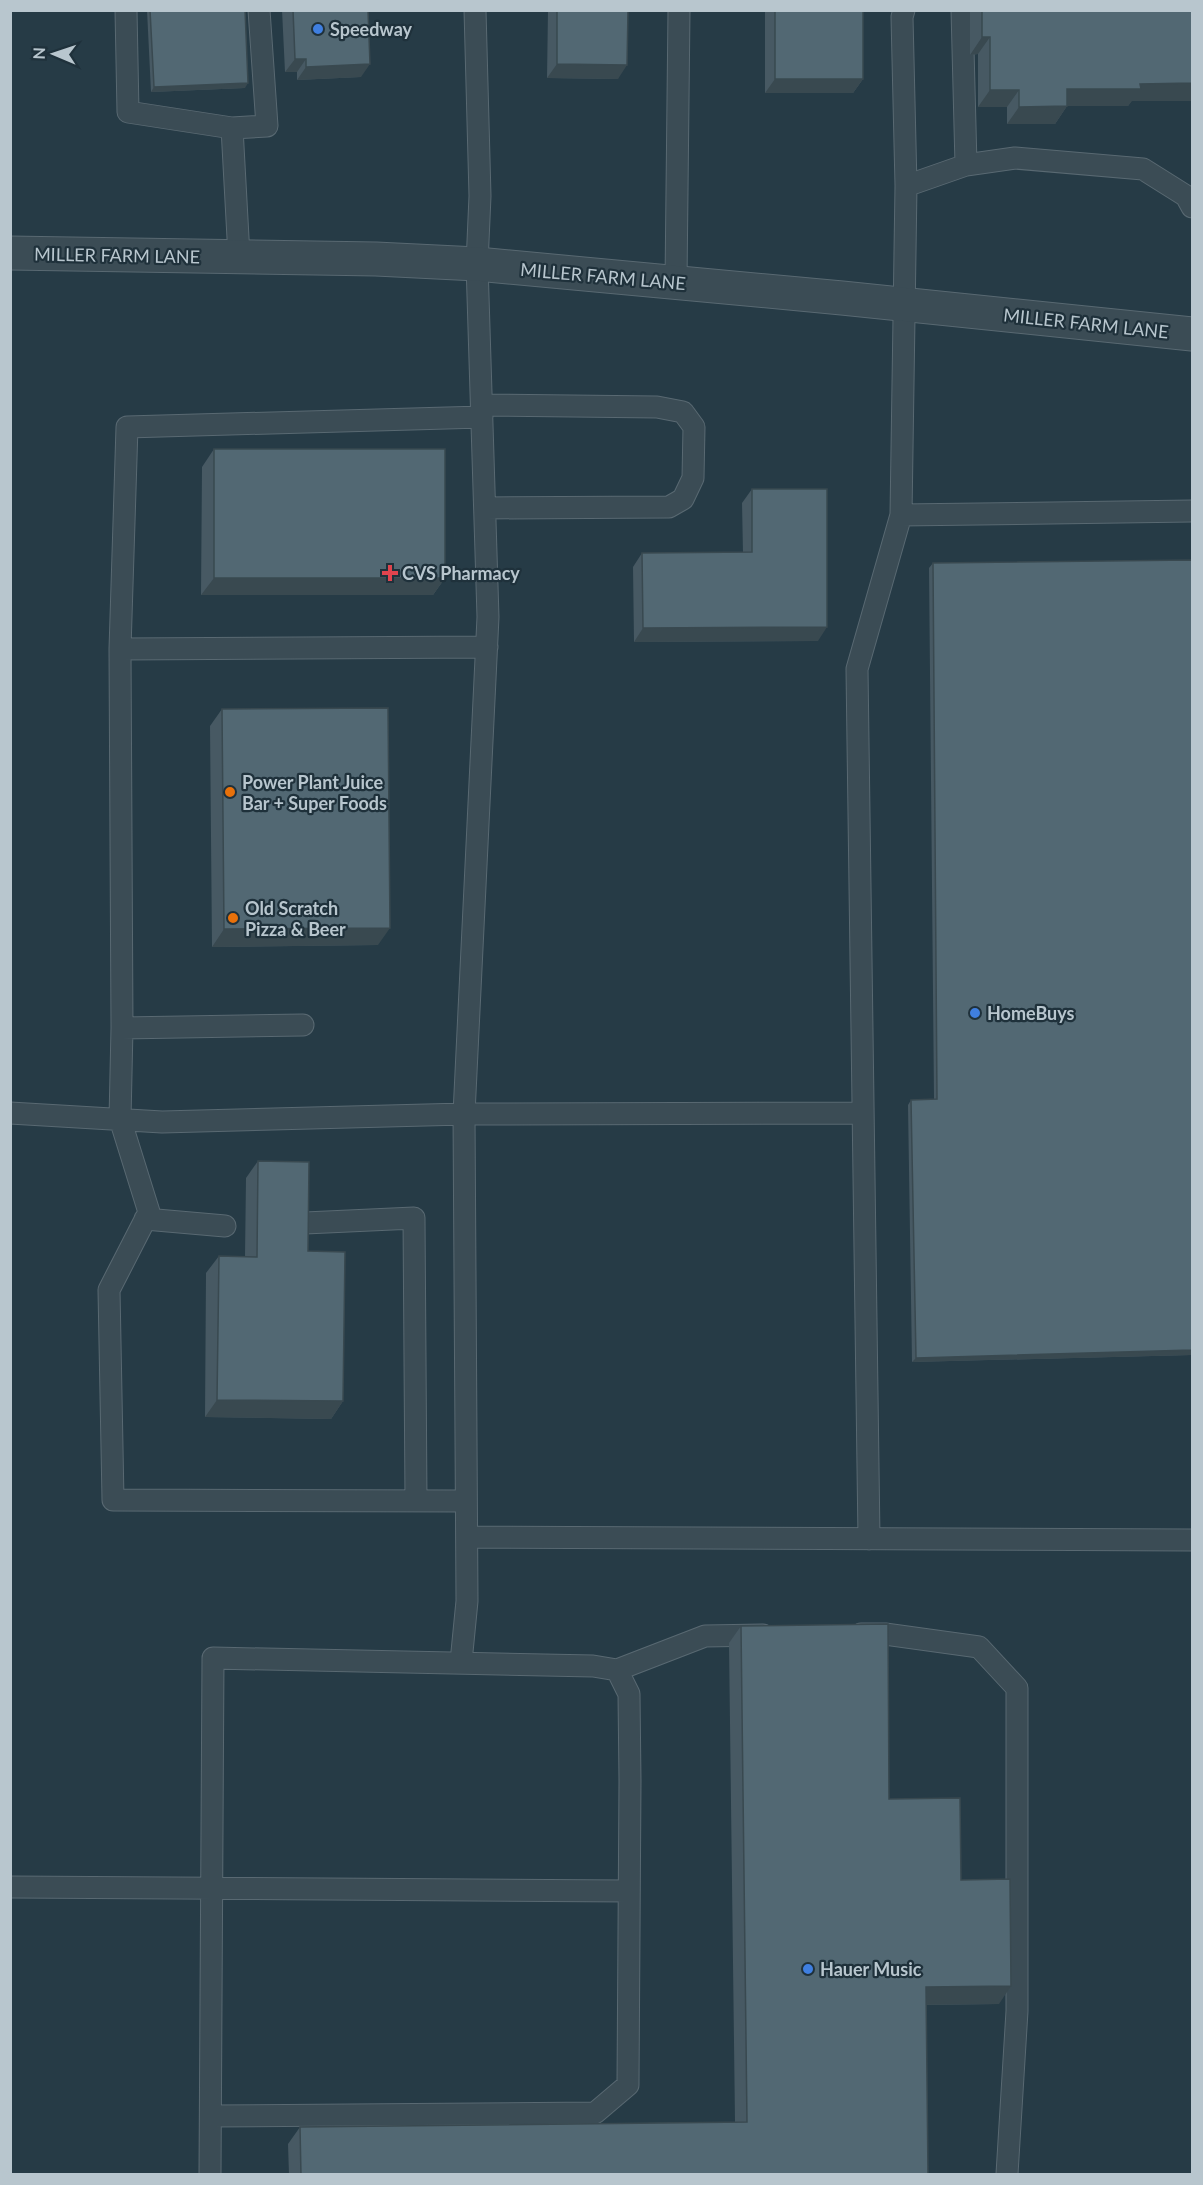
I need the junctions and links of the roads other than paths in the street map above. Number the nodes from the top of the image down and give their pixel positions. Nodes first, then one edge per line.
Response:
1 (126, 10) edge
2 (259, 10) edge
3 (475, 10) edge
4 (680, 10) edge
5 (904, 10) edge
6 (962, 10) edge
7 (232, 128) junction
8 (966, 165) junction
9 (906, 186) junction
10 (1192, 207) edge
11 (10, 254) edge
12 (239, 256) junction
13 (477, 264) junction
14 (676, 282) junction
15 (904, 304) junction
16 (1192, 334) edge
17 (482, 411) junction
18 (485, 508) junction
19 (1192, 511) edge
20 (902, 515) junction
21 (487, 648) junction
22 (120, 649) junction
23 (303, 1025) dead end
24 (122, 1028) junction
25 (10, 1113) edge
26 (863, 1113) junction
27 (464, 1114) junction
28 (120, 1119) junction
29 (146, 1219) junction
30 (305, 1223) edge
31 (225, 1226) dead end
32 (416, 1500) junction
33 (466, 1501) junction
34 (467, 1537) junction
35 (869, 1539) junction
36 (1192, 1540) edge
37 (777, 1635) edge
38 (837, 1635) edge
39 (461, 1662) junction
40 (617, 1670) junction
41 (10, 1887) edge
42 (212, 1889) junction
43 (629, 1891) junction
44 (211, 2116) junction
45 (210, 2175) edge
46 (1007, 2175) edge

1 - 7 lane
2 - 7 lane
3 - 13 lane
4 - 14 lane
5 - 9 lane
6 - 8 lane
7 - 12 lane
8 - 9 lane
8 - 10 lane
9 - 15 lane
11 - 12 street, MILLER FARM LANE
12 - 13 street, MILLER FARM LANE
13 - 14 street, MILLER FARM LANE
13 - 17 lane
14 - 15 street, MILLER FARM LANE
15 - 16 street, MILLER FARM LANE
15 - 20 lane
17 - 18 lane
17 - 18 lane
17 - 22 lane
18 - 21 lane
19 - 20 lane
20 - 26 lane
21 - 22 lane
21 - 27 lane
22 - 24 lane
23 - 24 lane
24 - 28 lane
25 - 28 lane
26 - 27 lane
26 - 35 lane
27 - 28 lane
27 - 33 lane
28 - 29 lane
29 - 31 lane
29 - 32 lane
30 - 32 lane
32 - 33 lane
33 - 34 lane
34 - 35 lane
34 - 39 lane
35 - 36 lane
37 - 40 lane
38 - 46 lane
39 - 40 lane
39 - 42 lane
40 - 43 lane
41 - 42 lane
42 - 43 lane
42 - 44 lane
43 - 44 lane
44 - 45 lane

